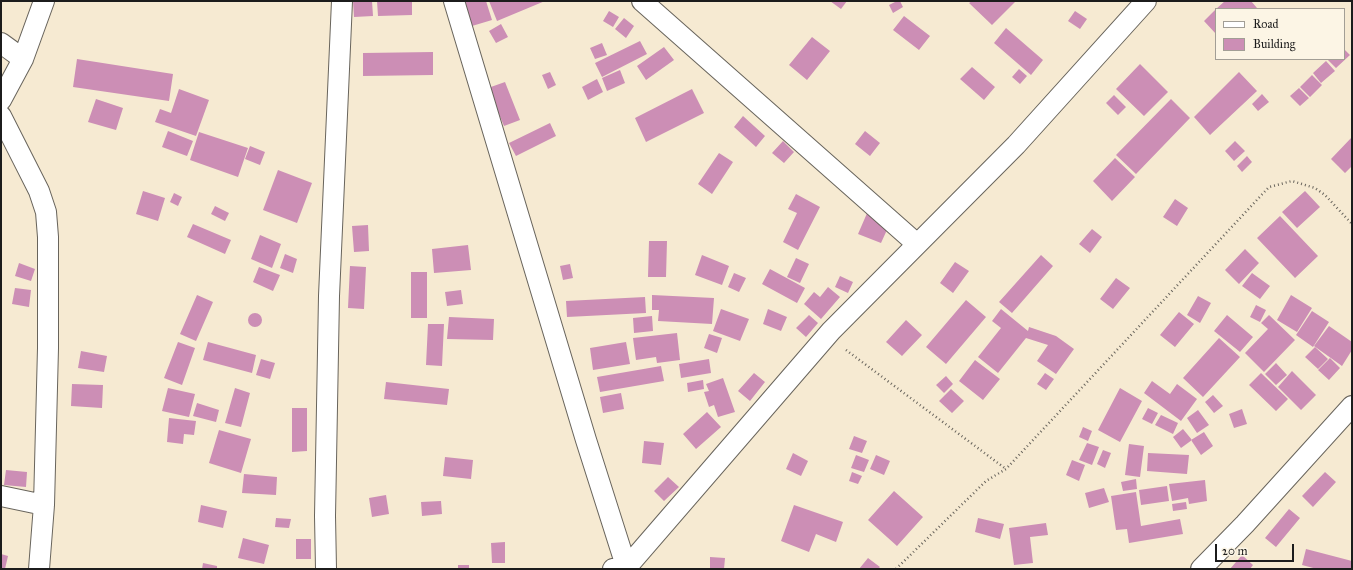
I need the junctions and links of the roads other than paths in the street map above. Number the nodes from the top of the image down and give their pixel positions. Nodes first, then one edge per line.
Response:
1 (44, 1) edge
2 (342, 1) edge
3 (454, 1) edge
4 (642, 1) edge
5 (1139, 3) edge
6 (1, 43) edge
7 (23, 60) junction
8 (1, 100) edge
9 (1, 116) edge
10 (917, 244) junction
11 (1348, 418) edge
12 (1, 496) edge
13 (44, 505) junction
14 (623, 568) edge
15 (39, 569) edge
16 (326, 569) edge
17 (1201, 569) edge

1 - 7 street
2 - 16 street
3 - 14 street
4 - 10 street
5 - 10 street
6 - 7 street
7 - 8 street
9 - 13 street
10 - 14 street
11 - 17 street
12 - 13 street
13 - 15 street

